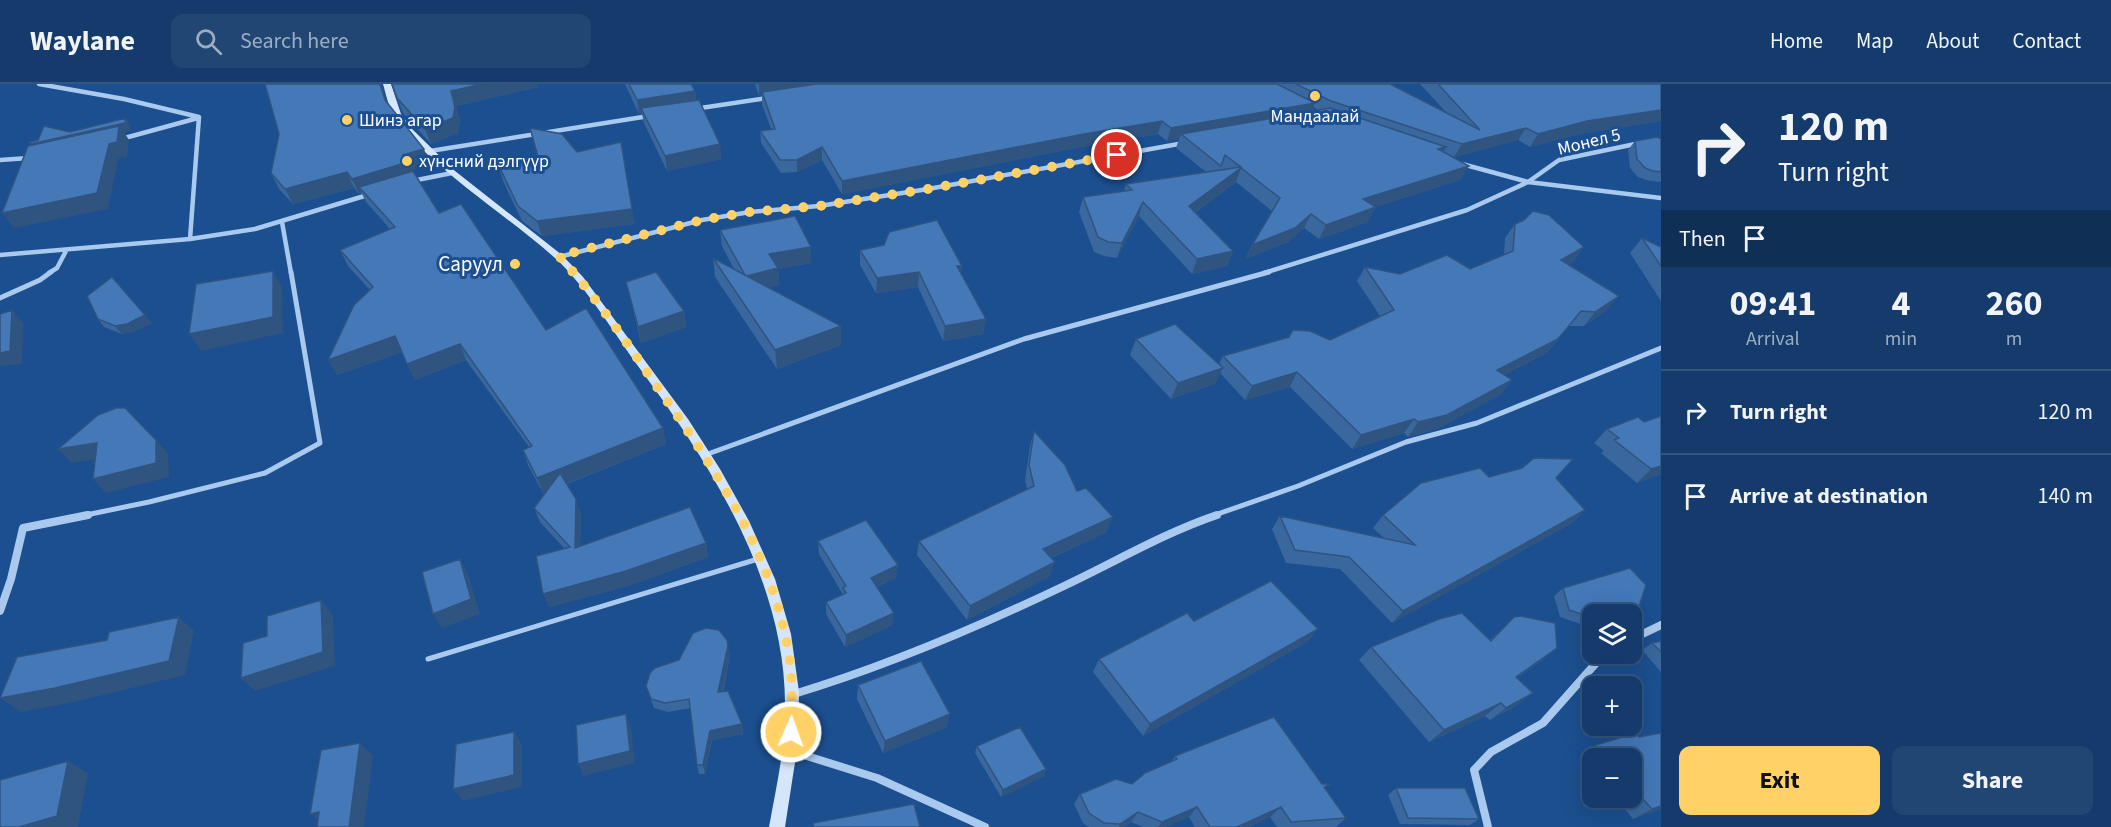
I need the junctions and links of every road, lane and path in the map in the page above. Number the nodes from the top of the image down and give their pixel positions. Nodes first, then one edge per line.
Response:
1 (39, 84) edge
2 (387, 84) edge
3 (773, 98) edge
4 (691, 110) edge
5 (656, 115) edge
6 (199, 117) junction
7 (116, 140) edge
8 (1650, 141) edge
9 (1195, 142) edge
10 (430, 151) junction
11 (30, 158) edge
12 (0, 160) edge
13 (1457, 163) edge
14 (452, 173) junction
15 (407, 182) edge
16 (1528, 182) junction
17 (373, 193) edge
18 (1661, 198) edge
19 (282, 222) junction
20 (190, 239) junction
21 (66, 250) junction
22 (0, 255) edge
23 (559, 256) junction
24 (0, 298) edge
25 (1661, 348) edge
26 (705, 455) junction
27 (761, 558) junction
28 (0, 611) edge
29 (1661, 625) edge
30 (1642, 634) edge
31 (428, 659) dead end
32 (1595, 664) edge
33 (793, 694) junction
34 (791, 752) junction
35 (777, 827) edge
36 (985, 827) edge
37 (1488, 827) edge

1 - 6 street
2 - 10 main road
3 - 4 street
5 - 10 street
6 - 7 street
6 - 20 street
8 - 16 street, Монел 5
9 - 23 street
10 - 14 main road
11 - 12 street
13 - 16 street
14 - 15 street
14 - 23 main road
16 - 18 street
16 - 26 street, Монел 5
17 - 19 street
19 - 20 street
19 - 28 street
20 - 21 street
21 - 22 street
21 - 24 street
23 - 26 main road
25 - 33 street
26 - 27 main road
27 - 31 lane
27 - 33 main road
29 - 30 street
32 - 37 street
33 - 34 main road
34 - 35 main road
34 - 36 street

